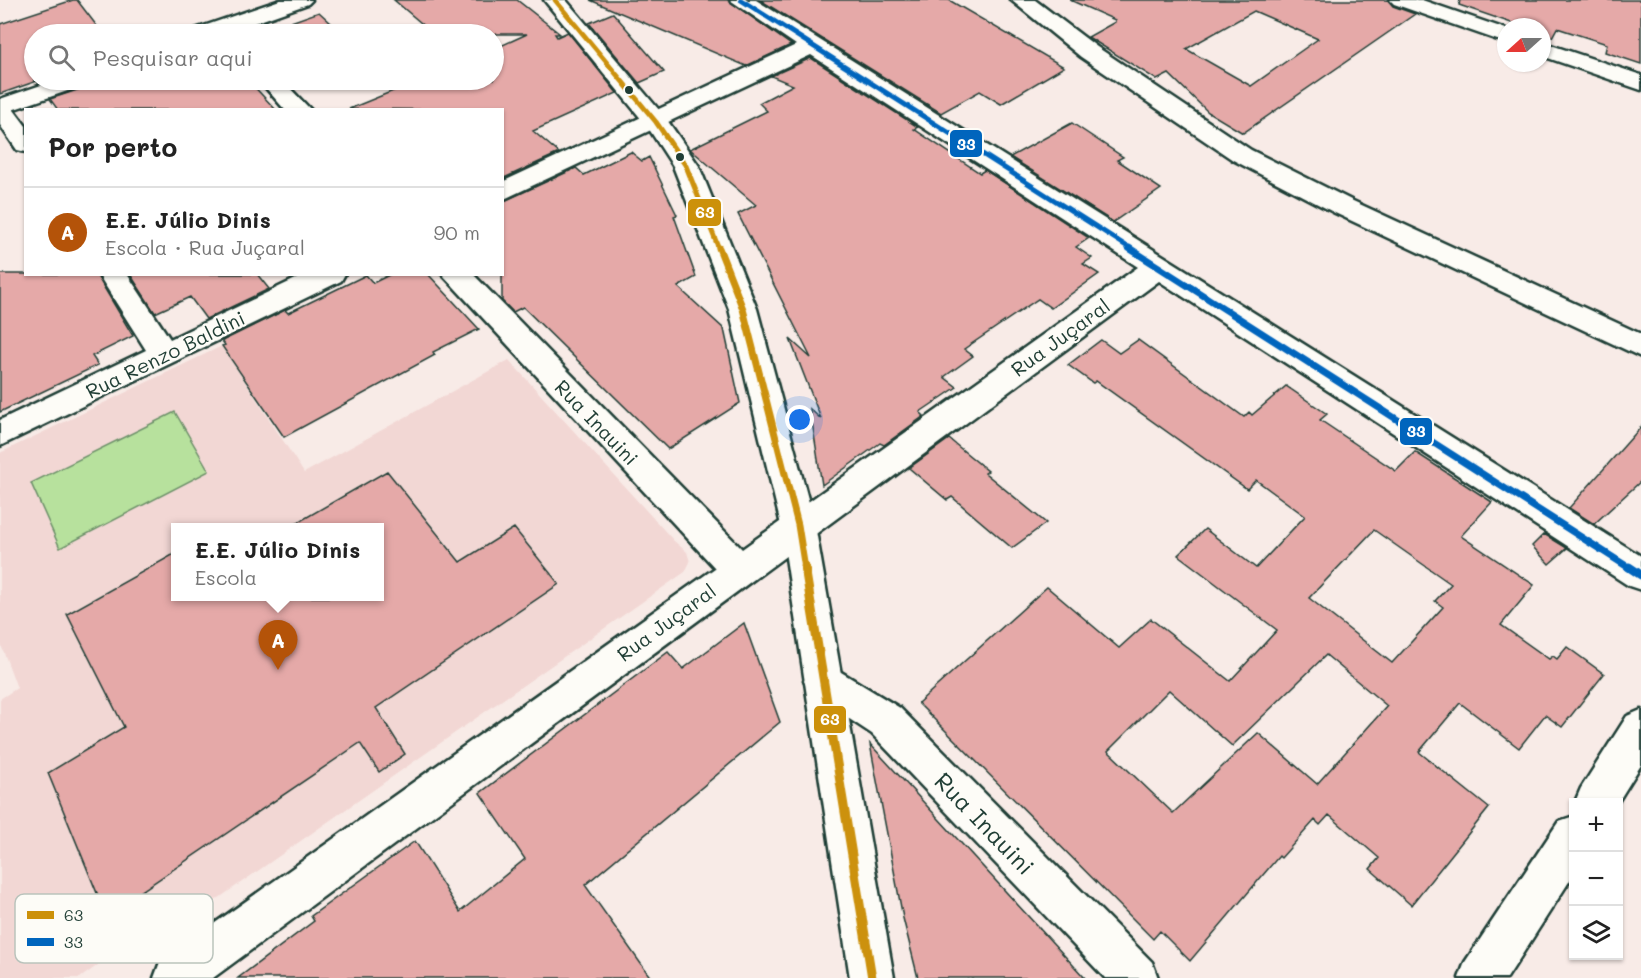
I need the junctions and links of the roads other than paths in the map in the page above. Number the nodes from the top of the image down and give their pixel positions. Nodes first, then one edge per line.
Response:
1 (301, 0) edge
2 (555, 0) edge
3 (741, 0) edge
4 (1022, 0) edge
5 (1401, 0) edge
6 (238, 24) edge
7 (1497, 33) edge
8 (812, 46) junction
9 (1551, 52) edge
10 (1641, 83) edge
11 (48, 90) edge
12 (280, 90) edge
13 (0, 107) edge
14 (297, 108) edge
15 (653, 119) junction
16 (24, 142) edge
17 (504, 191) edge
18 (1158, 267) junction
19 (113, 276) edge
20 (327, 276) edge
21 (458, 276) edge
22 (1641, 346) edge
23 (165, 355) junction
24 (0, 434) edge
25 (798, 525) junction
26 (739, 569) junction
27 (1641, 575) edge
28 (823, 681) junction
29 (1641, 729) edge
30 (1598, 798) edge
31 (1569, 844) edge
32 (213, 951) edge
33 (197, 963) edge
34 (176, 978) edge
35 (872, 978) edge
36 (1136, 978) edge
37 (1481, 978) edge

1 - 6 street
2 - 15 street
3 - 8 street
4 - 22 street
5 - 7 street
8 - 15 street
8 - 18 street
9 - 10 street
11 - 13 street
12 - 14 street
13 - 16 street
15 - 17 street
15 - 25 street
18 - 25 street, Rua Juçaral
18 - 27 street
19 - 23 street
20 - 23 street, Rua Renzo Baldini
21 - 26 street, Rua Inauini
23 - 24 street, Rua Renzo Baldini
25 - 26 street, Rua Juçaral
25 - 28 street
26 - 32 street, Rua Juçaral
28 - 35 street
28 - 36 street, Rua Inauini
29 - 30 street
31 - 37 street
33 - 34 street, Rua Juçaral

